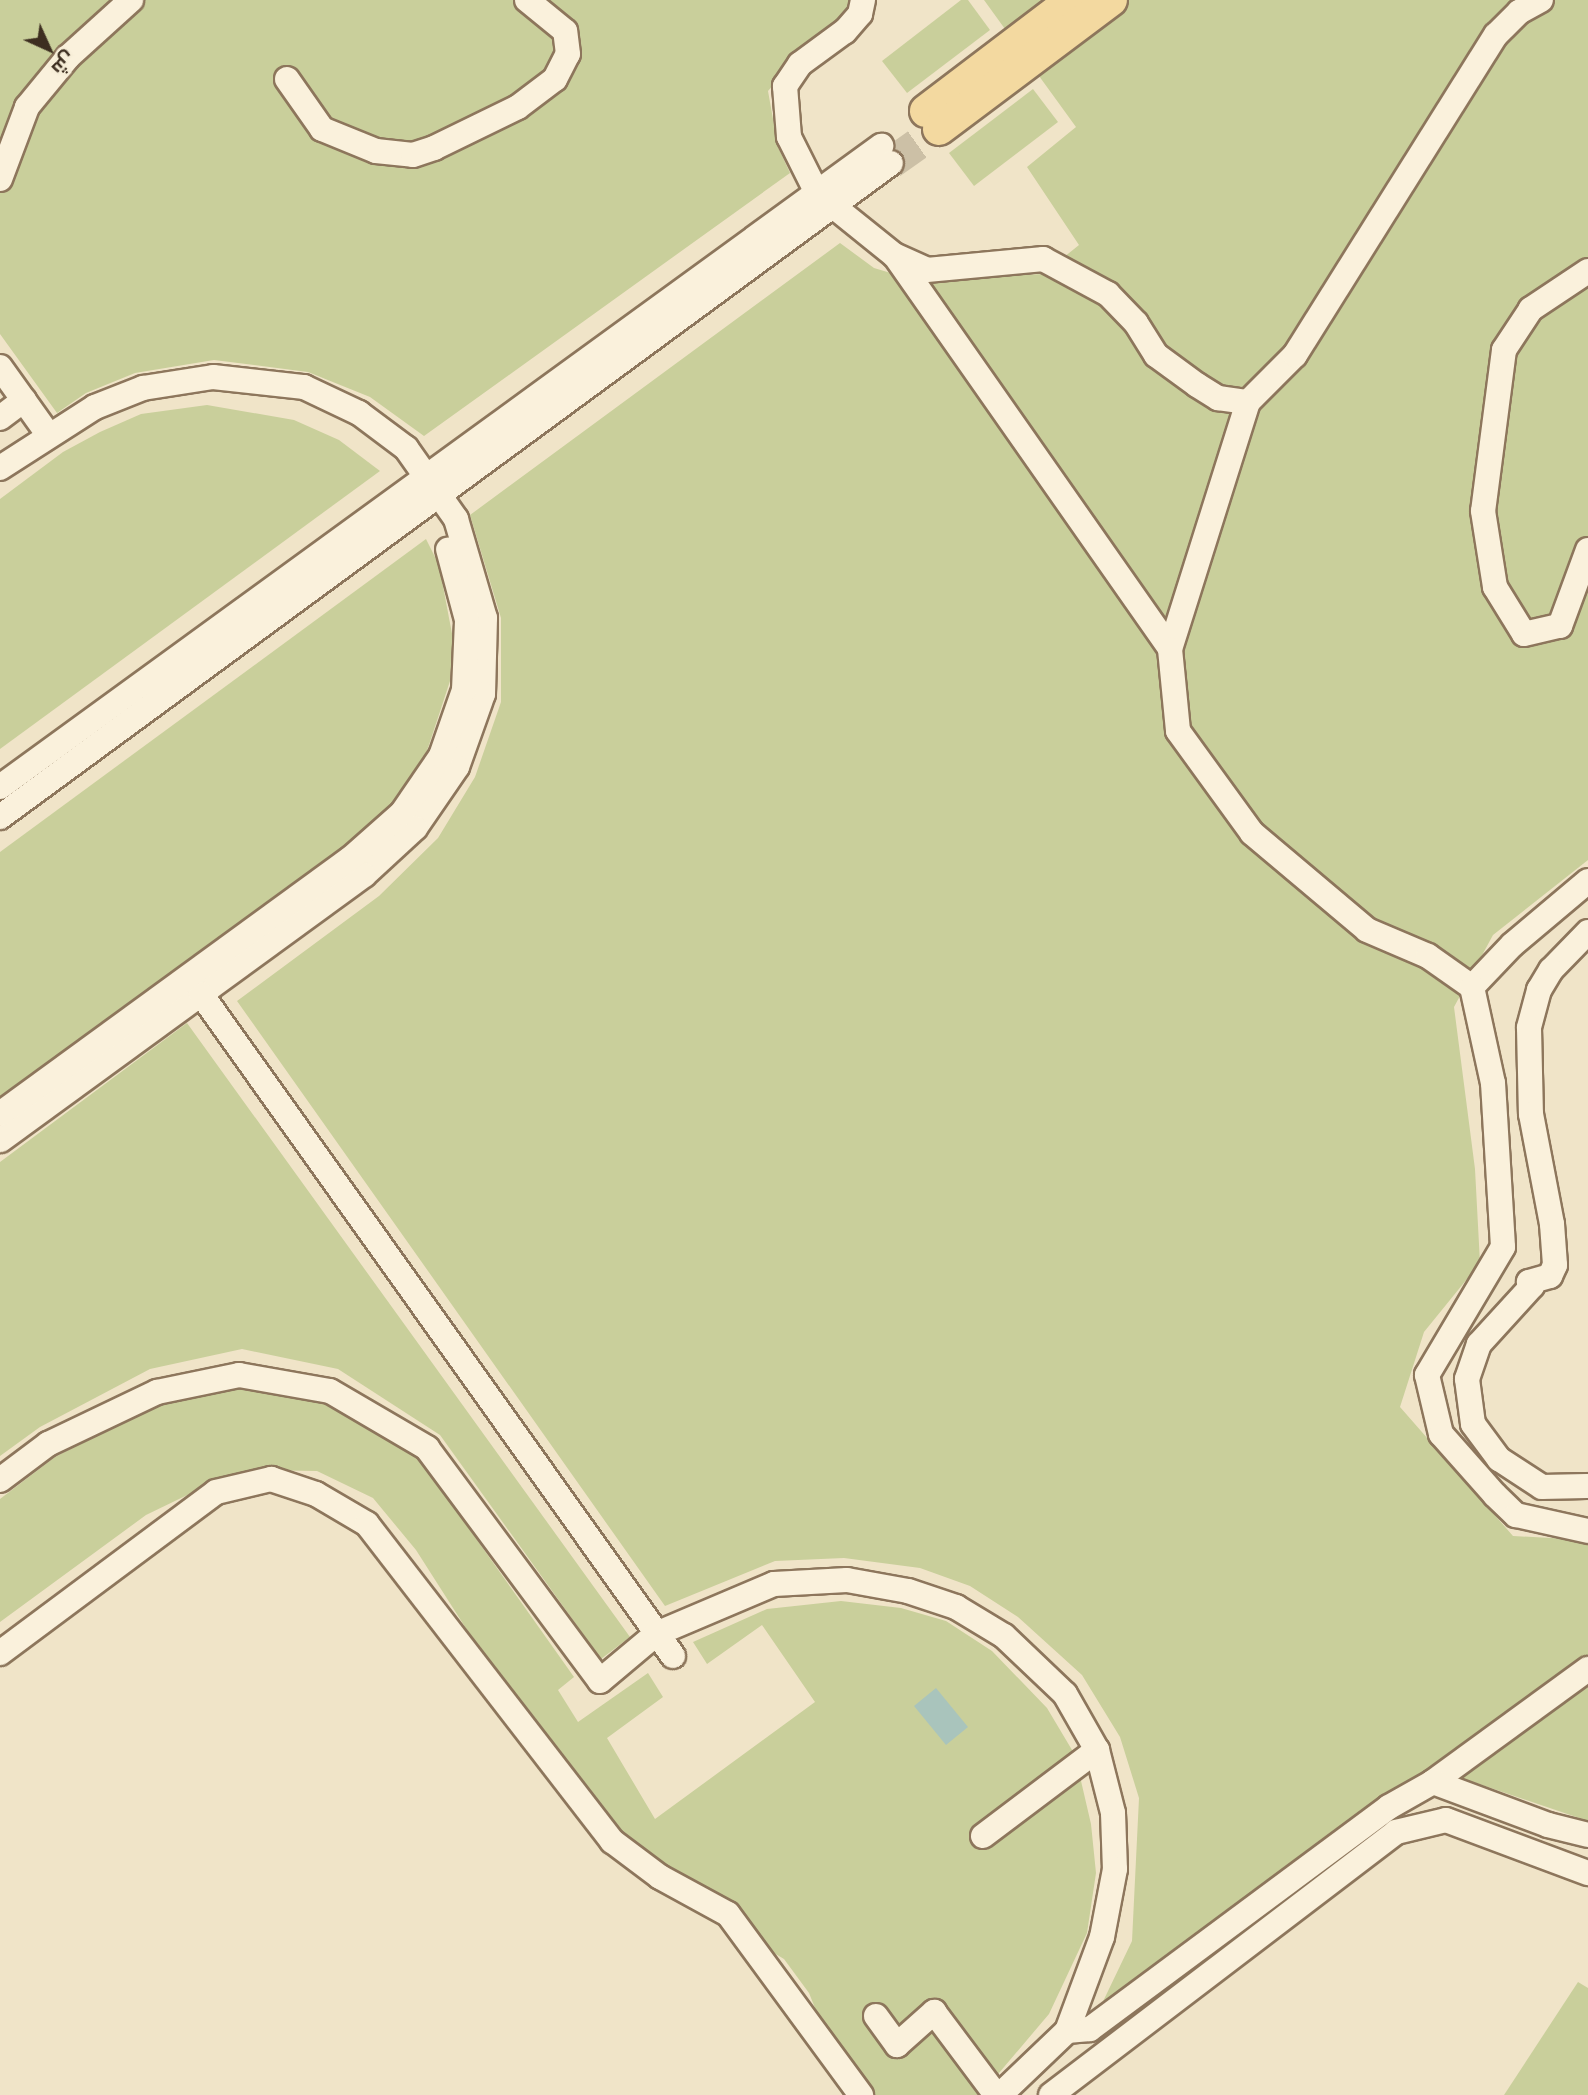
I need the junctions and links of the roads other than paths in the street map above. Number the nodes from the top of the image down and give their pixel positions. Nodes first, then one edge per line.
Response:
1 (131, 0) edge
2 (527, 0) edge
3 (863, 0) edge
4 (1072, 0) edge
5 (1111, 0) edge
6 (1541, 0) edge
7 (287, 79) dead end
8 (886, 154) tunnel mouth
9 (0, 179) edge
10 (826, 198) junction
11 (894, 255) junction
12 (1588, 271) edge
13 (0, 367) edge
14 (24, 400) junction
15 (1248, 402) junction
16 (0, 418) edge
17 (48, 434) junction
18 (0, 468) edge
19 (0, 484) edge
20 (427, 491) junction
21 (1588, 550) edge
22 (1170, 649) junction
23 (0, 787) edge
24 (0, 817) edge
25 (1588, 881) edge
26 (1588, 932) edge
27 (1472, 986) junction
28 (201, 994) junction
29 (0, 1114) edge
30 (0, 1140) edge
31 (0, 1480) edge
32 (1588, 1486) edge
33 (1588, 1531) edge
34 (656, 1634) junction
35 (0, 1653) edge
36 (673, 1656) dead end
37 (1588, 1669) edge
38 (1097, 1750) junction
39 (1433, 1782) junction
40 (1588, 1835) edge
41 (983, 1836) dead end
42 (1588, 1873) edge
43 (876, 2015) dead end
44 (1068, 2031) junction
45 (861, 2095) edge
46 (998, 2095) edge
47 (1051, 2095) edge

1 - 9 street
2 - 7 street
3 - 10 street
4 - 5 main road
6 - 15 street
8 - 10 street
10 - 11 street
10 - 20 street
11 - 15 street
11 - 22 street
12 - 21 street
13 - 14 street
14 - 16 street
14 - 17 street
15 - 22 street
17 - 18 street
17 - 20 street
19 - 20 street
20 - 23 street
20 - 24 street
20 - 28 street
20 - 29 street
22 - 27 street
25 - 27 street
26 - 32 street
27 - 33 street
28 - 30 street
28 - 34 street
31 - 34 street
34 - 36 street
34 - 38 street
35 - 45 street
37 - 39 street
38 - 41 street
38 - 44 street
39 - 40 street
39 - 44 street
42 - 47 street
43 - 46 street
44 - 46 street

